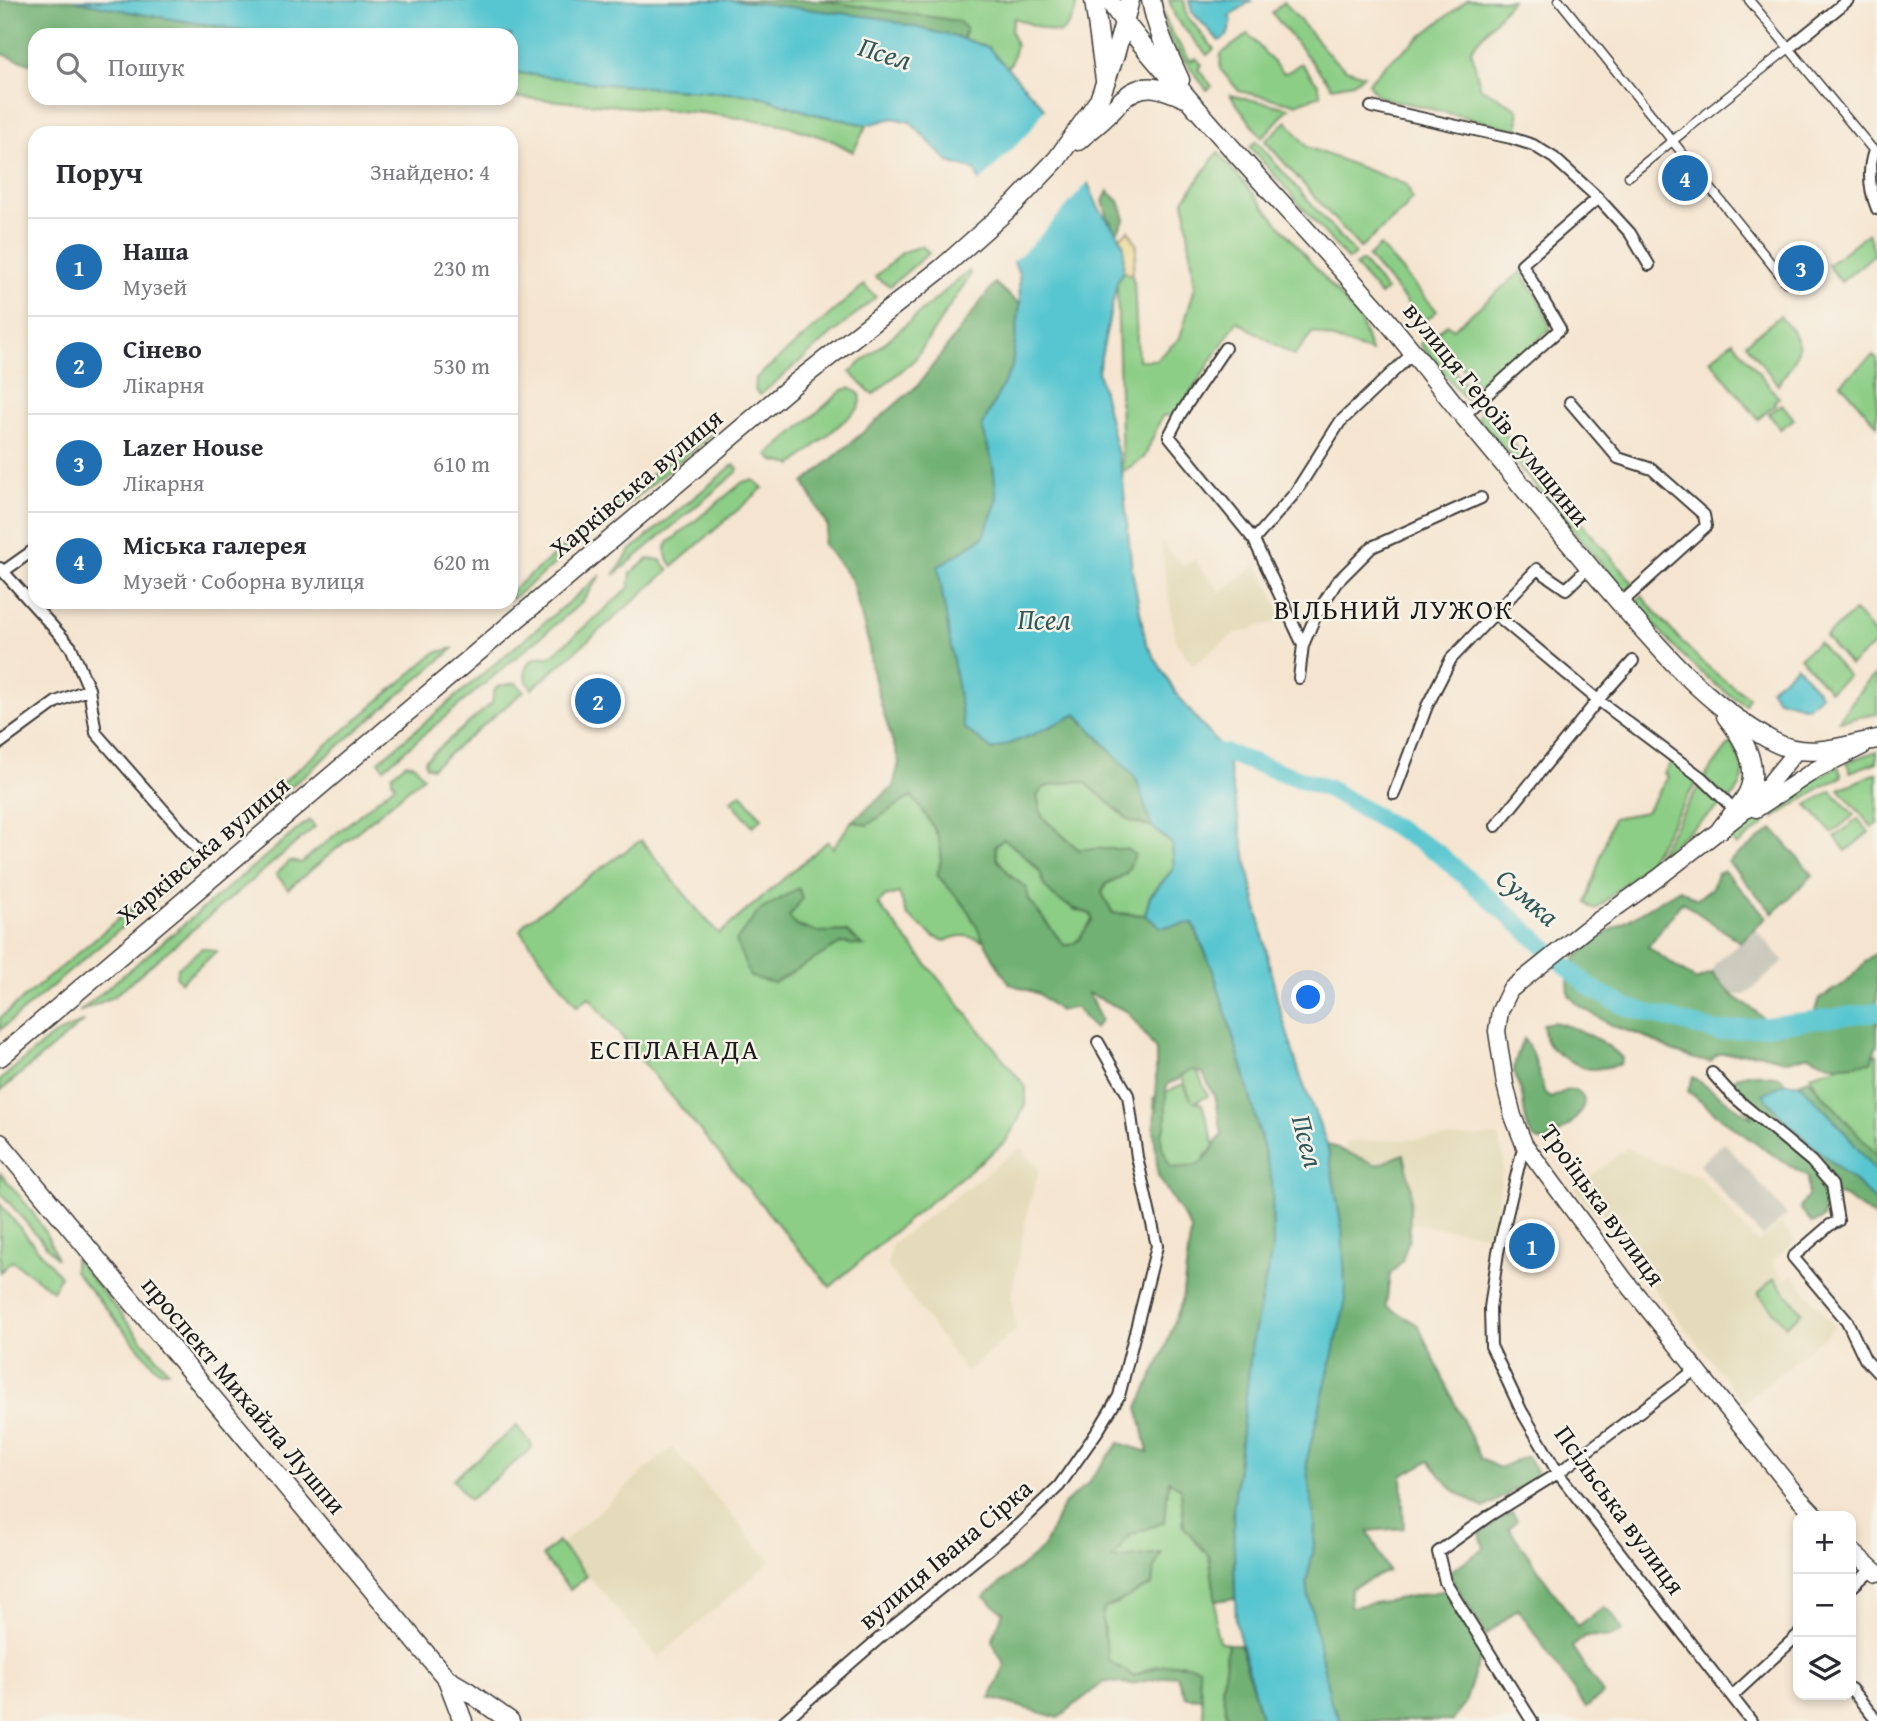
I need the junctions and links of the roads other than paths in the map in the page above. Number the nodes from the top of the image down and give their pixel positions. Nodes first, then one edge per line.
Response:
1 (1094, 0) edge
2 (1109, 0) edge
3 (1121, 0) edge
4 (1130, 0) edge
5 (1151, 0) edge
6 (1559, 0) edge
7 (1749, 0) edge
8 (1848, 0) edge
9 (1124, 23) junction
10 (1788, 48) junction
11 (1105, 98) junction
12 (1189, 99) junction
13 (1371, 107) dead end
14 (1672, 141) junction
15 (1874, 151) joint
16 (1629, 176) dead end
17 (1600, 197) junction
18 (1877, 209) edge
19 (1649, 265) dead end
20 (1786, 282) dead end
21 (1225, 348) dead end
22 (1413, 353) junction
23 (1570, 402) dead end
24 (1464, 415) junction
25 (1481, 498) dead end
26 (1254, 540) junction
27 (28, 553) edge
28 (1589, 567) junction
29 (2, 569) edge
30 (28, 598) edge
31 (1620, 603) junction
32 (37, 609) edge
33 (1494, 613) junction
34 (1303, 645) junction
35 (1633, 661) dead end
36 (1299, 678) dead end
37 (89, 688) junction
38 (1598, 700) junction
39 (1715, 703) junction
40 (1877, 739) edge
41 (0, 743) edge
42 (1796, 751) junction
43 (1394, 794) dead end
44 (1737, 812) junction
45 (1496, 826) dead end
46 (1721, 829) junction
47 (197, 848) dead end
48 (1098, 1042) dead end
49 (0, 1057) edge
50 (1712, 1073) dead end
51 (0, 1143) edge
52 (1524, 1144) junction
53 (1695, 1370) junction
54 (1877, 1372) edge
55 (1558, 1472) junction
56 (1811, 1511) edge
57 (1856, 1555) edge
58 (1874, 1571) edge
59 (1856, 1584) edge
60 (1797, 1637) edge
61 (447, 1679) junction
62 (1856, 1695) edge
63 (1732, 1696) junction
64 (463, 1721) edge
65 (510, 1721) edge
66 (784, 1721) edge
67 (1532, 1721) edge
68 (1751, 1721) edge
69 (1877, 1721) edge

1 - 11 main road
2 - 9 main road, вулиця Героїв Сумщини
3 - 9 main road
4 - 9 main road
5 - 12 main road
6 - 14 street
7 - 10 street
8 - 10 street
9 - 11 main road
9 - 12 main road, вулиця Героїв Сумщини
10 - 14 street
10 - 15 street
11 - 12 main road
11 - 49 main road, Харківська вулиця
12 - 22 main road, вулиця Героїв Сумщини
13 - 17 street
14 - 16 street
14 - 20 street
15 - 18 street
17 - 19 street
17 - 24 street
21 - 26 street
22 - 24 main road, вулиця Героїв Сумщини
22 - 26 street
23 - 31 street
24 - 28 main road, вулиця Героїв Сумщини
25 - 34 street
26 - 34 street
27 - 29 street
28 - 31 main road, вулиця Героїв Сумщини
28 - 33 street
29 - 30 street
31 - 39 main road, вулиця Героїв Сумщини
32 - 37 street
33 - 38 street
33 - 43 street
34 - 36 street
35 - 38 street
37 - 41 street
37 - 47 street
38 - 44 street
38 - 45 street
39 - 42 main road, вулиця Героїв Сумщини
39 - 44 main road
40 - 42 main road, вулиця Героїв Сумщини
40 - 46 main road, Троїцька вулиця
42 - 44 main road
44 - 46 main road
46 - 52 main road, Троїцька вулиця
48 - 66 street, вулиця Івана Сірка
50 - 54 street
51 - 61 main road, проспект Михайла Лушпи
52 - 53 main road, Троїцька вулиця
52 - 55 street, Псільська вулиця
53 - 55 street
53 - 56 main road, Троїцька вулиця
55 - 63 street, Псільська вулиця
55 - 67 street
57 - 58 main road
58 - 59 street
60 - 63 street
61 - 64 main road, проспект Михайла Лушпи
61 - 65 main road, проспект Михайла Лушпи
62 - 69 street
63 - 68 street, Псільська вулиця

